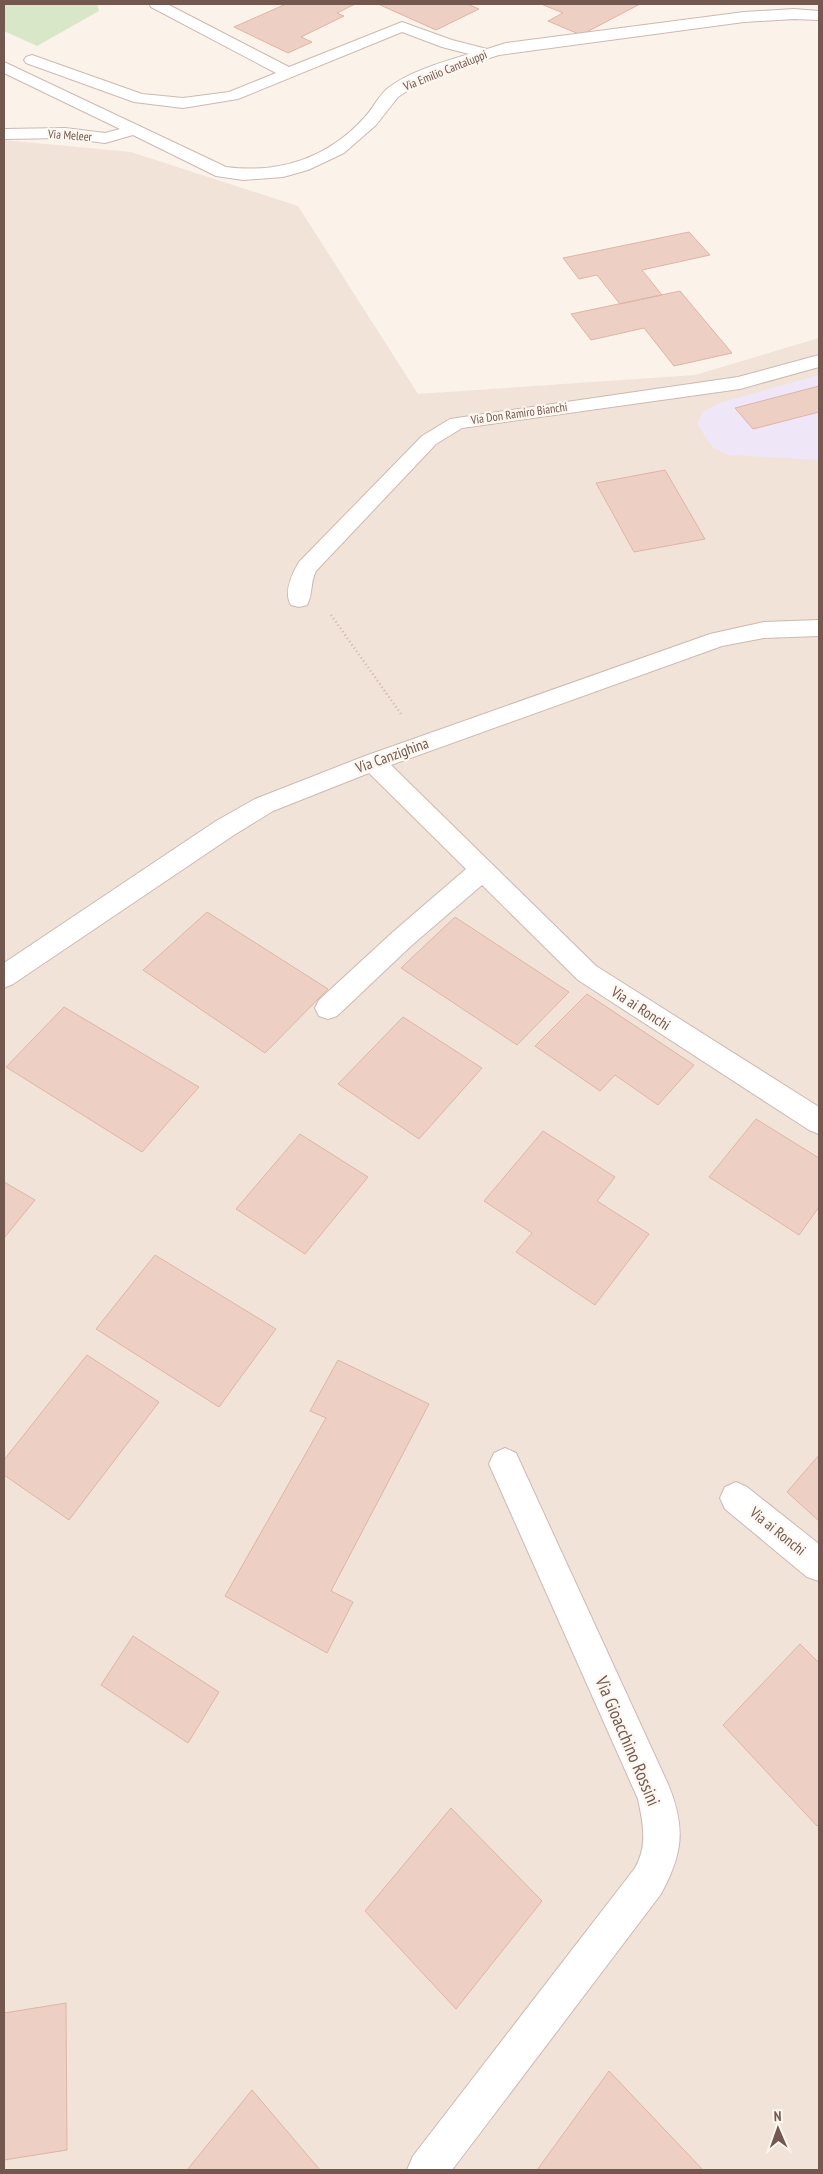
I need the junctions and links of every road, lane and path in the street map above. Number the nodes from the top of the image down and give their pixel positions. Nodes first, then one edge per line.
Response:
1 (156, 4) edge
2 (819, 16) edge
3 (486, 53) junction
4 (32, 60) dead end
5 (4, 67) edge
6 (288, 73) junction
7 (134, 130) junction
8 (4, 134) edge
9 (819, 361) edge
10 (299, 600) joint
11 (819, 628) edge
12 (422, 744) junction
13 (372, 762) junction
14 (482, 870) junction
15 (4, 976) edge
16 (328, 1008) dead end
17 (819, 1122) edge
18 (505, 1464) dead end
19 (736, 1498) dead end
20 (819, 1565) edge
21 (427, 2170) edge

1 - 6 street
2 - 3 street, Via Emilio Cantaluppi
3 - 6 street
3 - 7 street, Via Emilio Cantaluppi
4 - 6 street
5 - 7 street, Via Emilio Cantaluppi
7 - 8 street, Via Meleer
9 - 10 street, Via Don Ramiro Bianchi
10 - 12 path
11 - 12 street, Via Canzighina
12 - 13 street, Via Canzighina
13 - 14 street, Via ai Ronchi
13 - 15 street, Via Canzighina
14 - 16 street
14 - 17 street, Via ai Ronchi
18 - 21 street, Via Gioacchino Rossini
19 - 20 street, Via ai Ronchi

